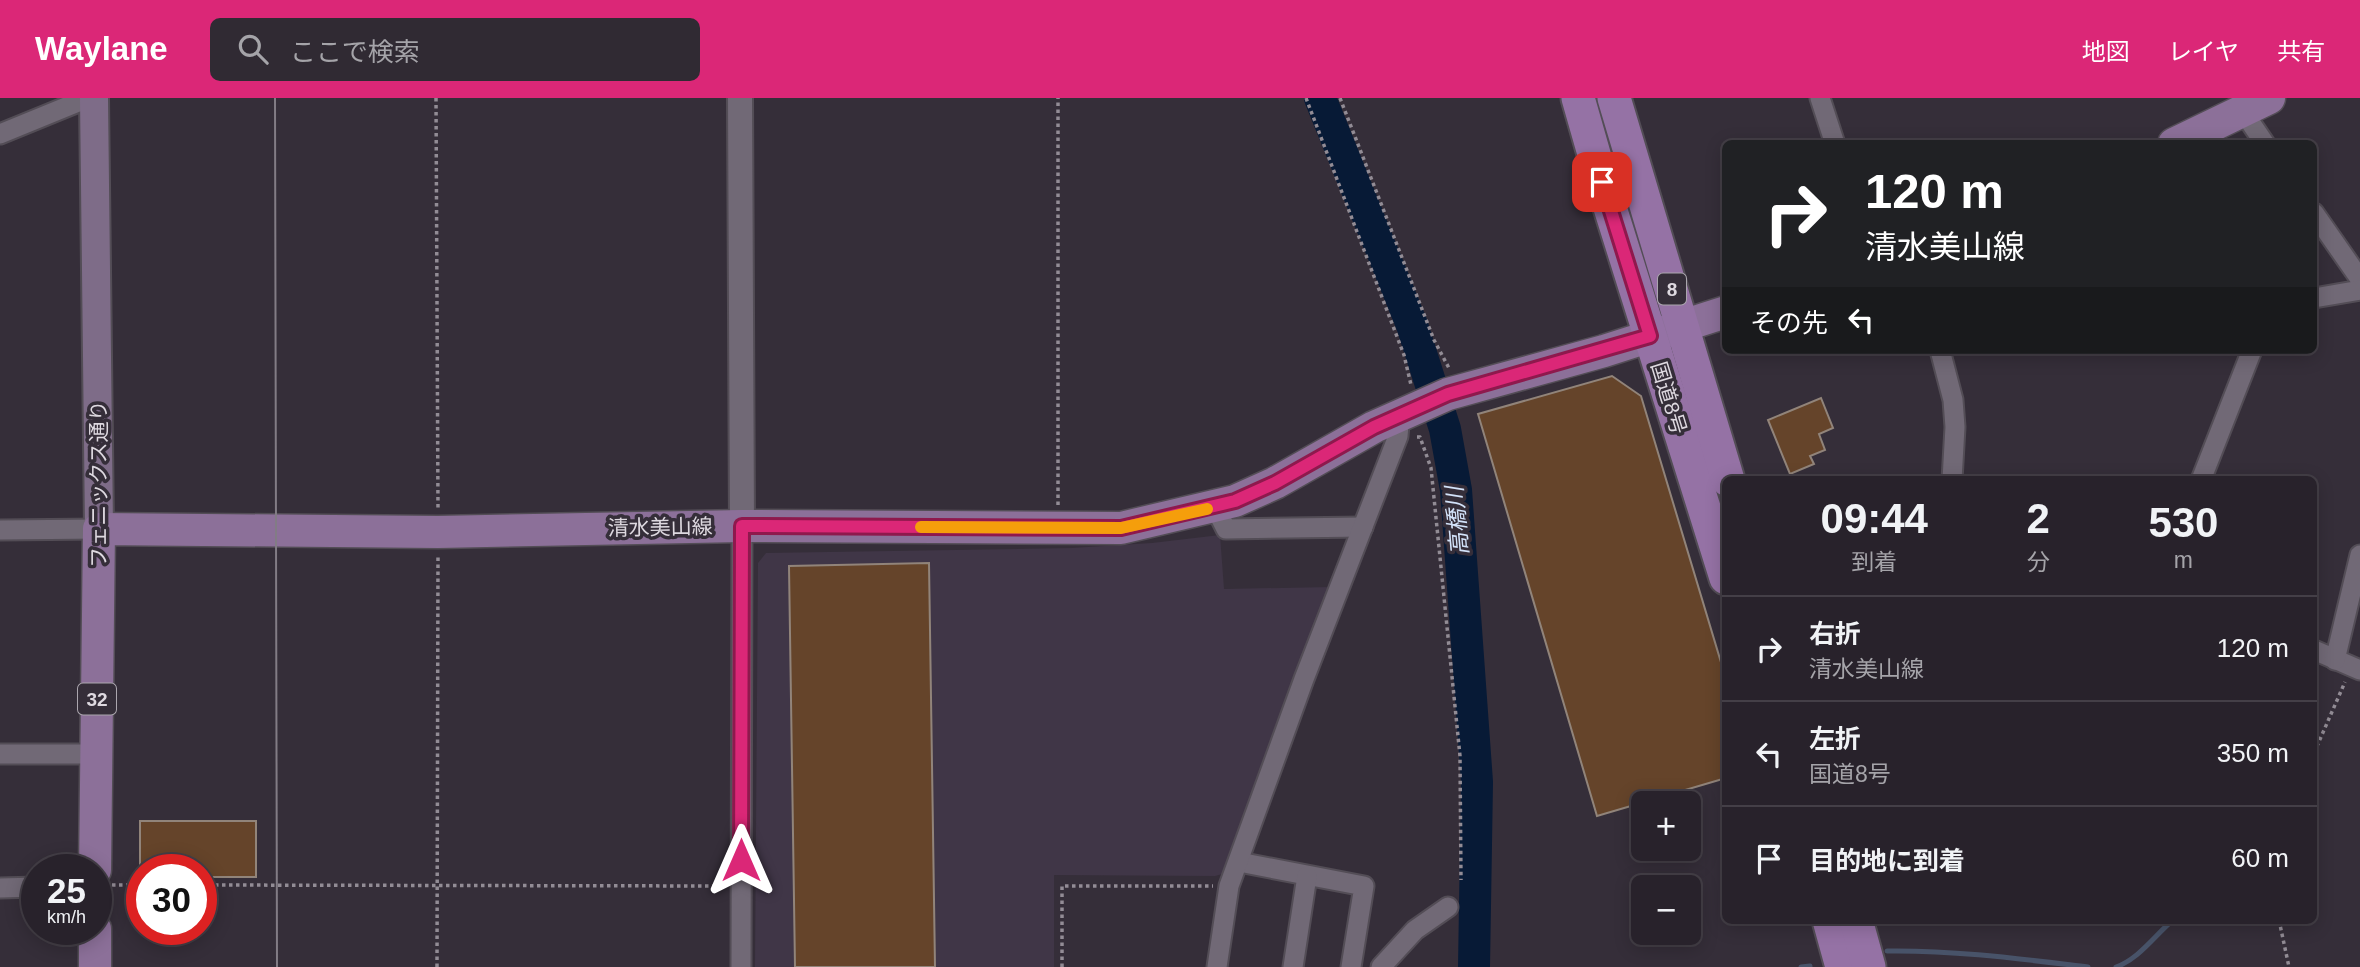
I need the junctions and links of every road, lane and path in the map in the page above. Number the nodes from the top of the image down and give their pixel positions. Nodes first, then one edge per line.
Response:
1 (88, 98) edge
2 (94, 98) edge
3 (436, 98) edge
4 (740, 98) edge
5 (1058, 98) edge
6 (1306, 98) edge
7 (1340, 98) edge
8 (1578, 98) edge
9 (1615, 98) edge
10 (1820, 98) edge
11 (2269, 98) edge
12 (2227, 106) edge
13 (0, 134) edge
14 (1834, 140) edge
15 (2180, 140) edge
16 (2262, 140) edge
17 (2317, 217) edge
18 (2360, 279) edge
19 (2360, 290) edge
20 (2317, 297) edge
21 (1722, 313) edge
22 (1683, 325) junction
23 (1650, 336) junction
24 (1941, 354) edge
25 (2250, 354) edge
26 (1454, 393) junction
27 (1405, 419) junction
28 (1727, 476) edge
29 (1952, 476) edge
30 (2202, 476) edge
31 (1215, 507) junction
32 (742, 526) junction
33 (1363, 527) junction
34 (1058, 528) junction
35 (99, 529) junction
36 (0, 530) edge
37 (438, 532) junction
38 (2360, 555) edge
39 (1722, 565) edge
40 (2317, 651) edge
41 (2349, 666) edge
42 (2317, 746) edge
43 (0, 754) edge
44 (97, 754) junction
45 (101, 854) edge
46 (1239, 862) junction
47 (1307, 876) junction
48 (1461, 880) dead end
49 (217, 885) edge
50 (436, 886) junction
51 (741, 886) junction
52 (1229, 886) junction
53 (21, 887) edge
54 (0, 888) edge
55 (1448, 907) dead end
56 (1830, 924) edge
57 (1857, 924) edge
58 (2280, 924) edge
59 (95, 945) edge
60 (95, 967) edge
61 (437, 967) edge
62 (741, 967) edge
63 (1062, 967) edge
64 (1217, 967) edge
65 (1293, 967) edge
66 (1351, 967) edge
67 (1381, 967) edge
68 (1842, 967) edge
69 (1869, 967) edge
70 (2289, 967) edge

1 - 13 street
2 - 35 main road, フェニックス通り
3 - 37 path
4 - 32 street
5 - 34 path
6 - 27 path
7 - 26 path
8 - 23 highway, 国道8号 / 8
9 - 22 highway, 国道8号 / 8
10 - 14 street
11 - 12 main road
12 - 15 main road
12 - 16 street
17 - 18 street
19 - 20 street
21 - 22 main road, 清水美山線
22 - 23 main road, 清水美山線
22 - 28 highway, 国道8号 / 8
23 - 26 main road, 清水美山線
23 - 39 highway, 国道8号 / 8
24 - 29 street
25 - 30 street
26 - 27 main road, 清水美山線
27 - 31 main road, 清水美山線
27 - 33 street
27 - 48 path
31 - 33 street
31 - 34 main road, 清水美山線
32 - 34 main road, 清水美山線
32 - 37 main road, 清水美山線
32 - 51 street
33 - 46 street
35 - 36 street
35 - 37 main road, 清水美山線
35 - 44 main road, フェニックス通り / 32
37 - 50 path
38 - 41 street
40 - 41 street
41 - 42 path
43 - 44 street
44 - 45 main road, フェニックス通り / 32
46 - 47 street
46 - 52 street
47 - 65 street
47 - 66 street
49 - 50 path
50 - 51 path
50 - 61 path
51 - 62 street
52 - 63 path
52 - 64 street
53 - 54 street
55 - 67 street
56 - 68 highway
57 - 69 highway
58 - 70 path
59 - 60 main road

